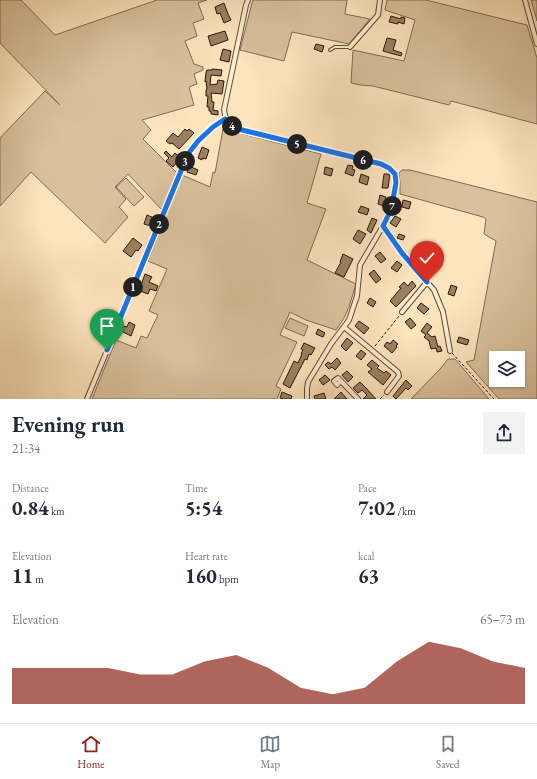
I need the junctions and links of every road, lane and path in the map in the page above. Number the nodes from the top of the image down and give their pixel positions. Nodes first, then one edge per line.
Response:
1 (248, 0) edge
2 (380, 0) edge
3 (525, 0) edge
4 (537, 44) edge
5 (350, 47) joint
6 (330, 50) dead end
7 (225, 119) junction
8 (383, 226) junction
9 (427, 282) junction
10 (402, 312) joint
11 (344, 327) junction
12 (372, 350) junction
13 (450, 351) joint
14 (341, 381) dead end
15 (387, 392) joint
16 (87, 399) edge
17 (307, 399) edge
18 (358, 399) edge
19 (380, 399) edge
20 (494, 399) edge

1 - 7 street
2 - 5 street
3 - 4 street
5 - 6 lane
7 - 8 street
7 - 16 street
8 - 9 street
8 - 11 street
9 - 10 street
9 - 13 street
10 - 12 path
11 - 12 street
11 - 17 street
12 - 15 street
13 - 20 path
14 - 18 street
15 - 19 path

